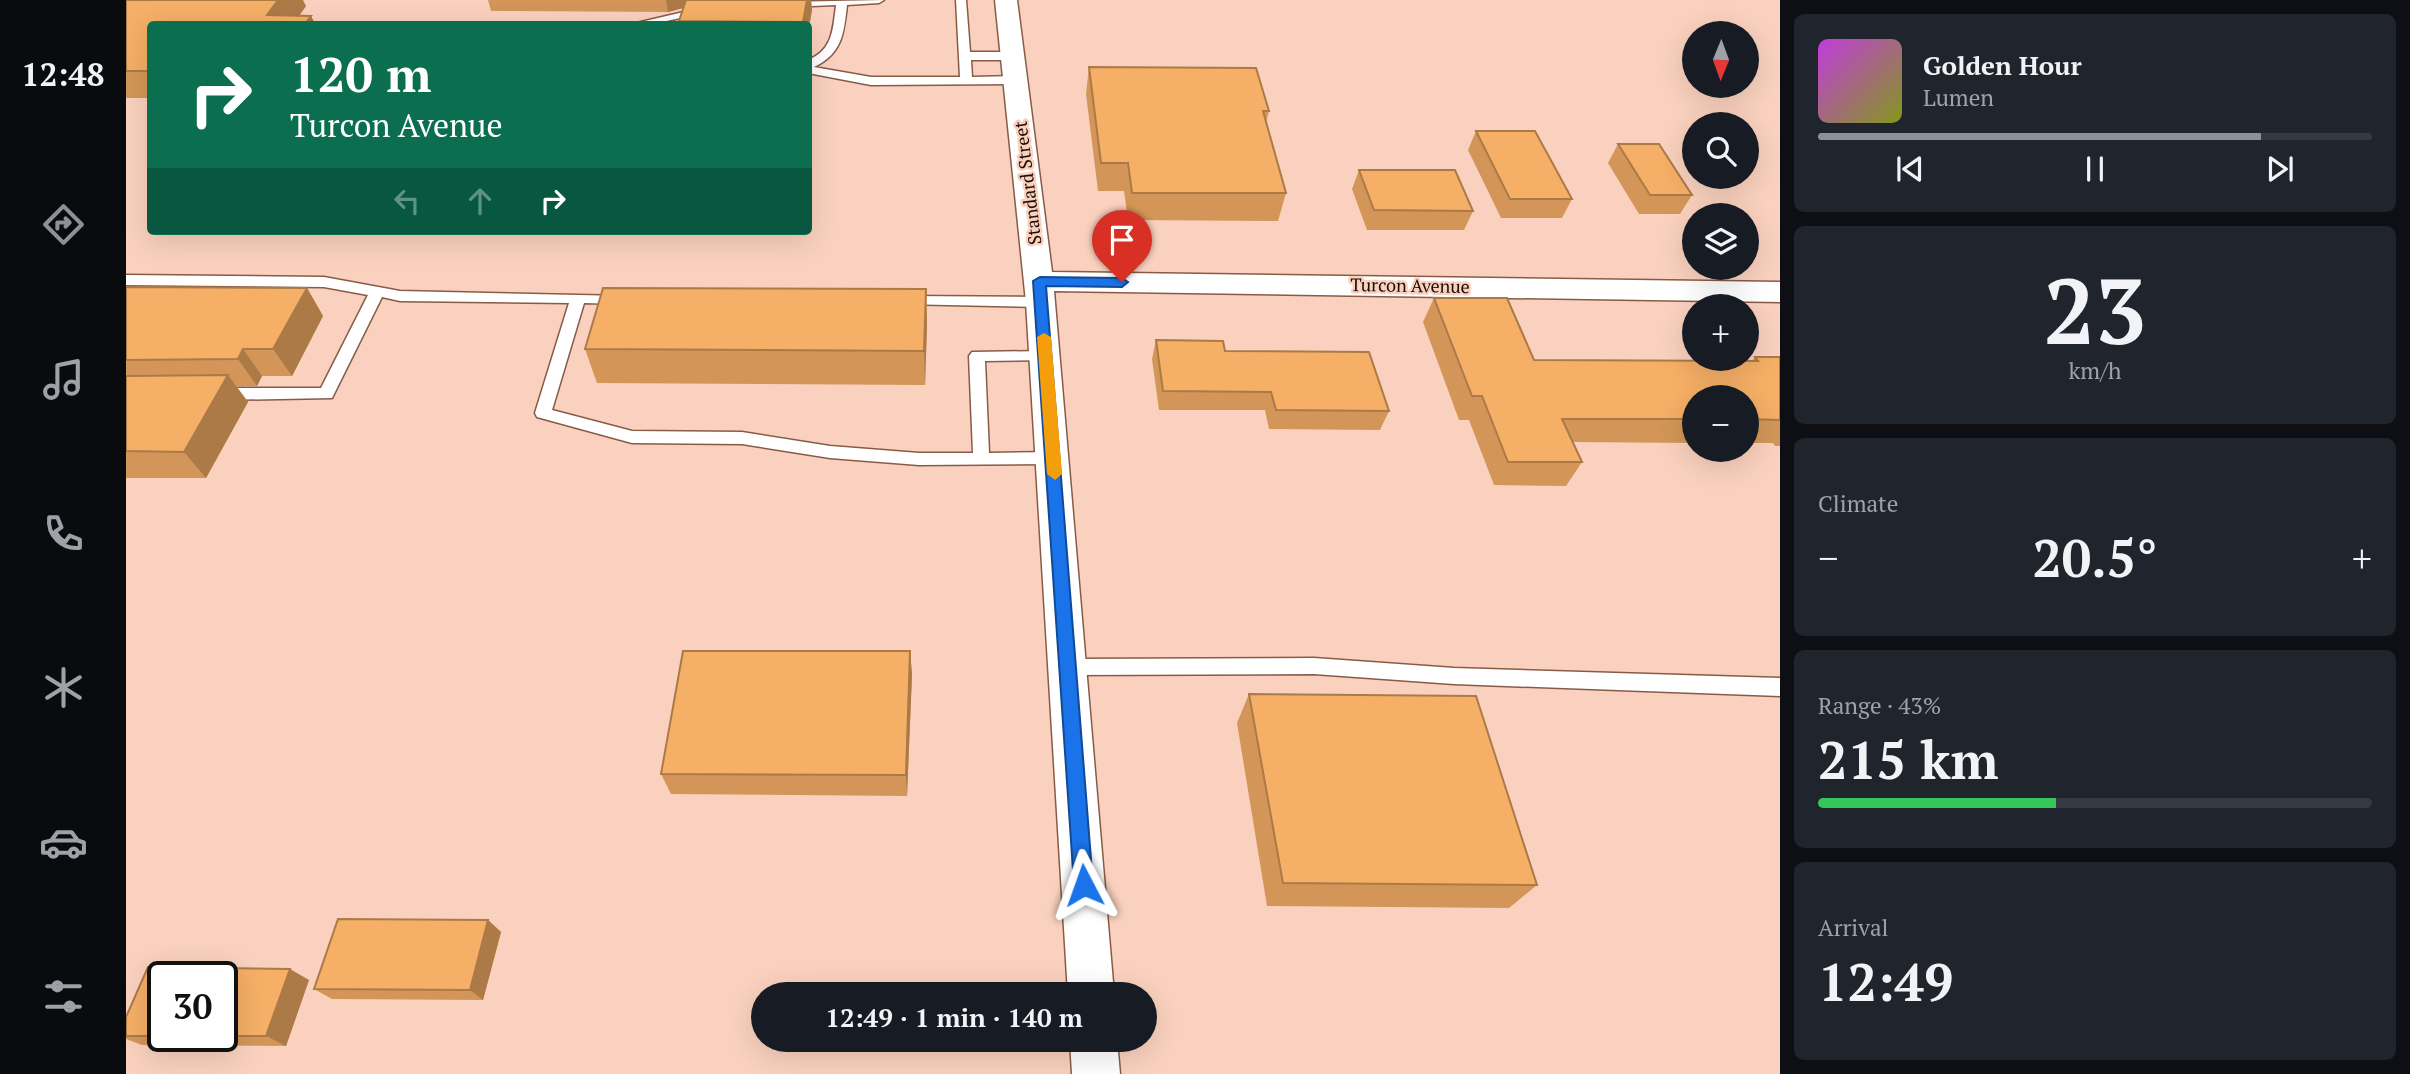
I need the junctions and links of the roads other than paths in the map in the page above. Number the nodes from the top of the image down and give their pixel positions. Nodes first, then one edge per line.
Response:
1 (879, 0) edge
2 (961, 0) edge
3 (1006, 0) edge
4 (842, 2) junction
5 (773, 5) edge
6 (723, 8) edge
7 (650, 21) edge
8 (965, 56) junction
9 (812, 65) edge
10 (812, 68) edge
11 (1014, 68) junction
12 (966, 81) junction
13 (126, 280) edge
14 (377, 292) junction
15 (1040, 292) junction
16 (1780, 292) edge
17 (578, 299) junction
18 (637, 299) edge
19 (883, 301) edge
20 (1045, 356) junction
21 (206, 394) edge
22 (1054, 458) junction
23 (981, 460) junction
24 (1069, 667) junction
25 (1780, 687) edge
26 (1090, 982) edge
27 (1095, 1052) edge
28 (1096, 1074) edge

1 - 4 lane
2 - 8 lane
3 - 11 street, Standard Street
4 - 5 lane
4 - 9 lane
6 - 7 lane
8 - 11 lane
8 - 12 lane
10 - 12 lane
11 - 12 lane
11 - 15 street, Standard Street
13 - 14 lane
14 - 17 lane
14 - 21 lane
15 - 16 street, Turcon Avenue
15 - 19 lane
15 - 20 street, Standard Street
17 - 18 lane
17 - 23 lane
20 - 22 street, Standard Street
20 - 23 lane
22 - 23 lane
22 - 24 street, Standard Street
24 - 25 lane
24 - 26 street, Standard Street
27 - 28 street

